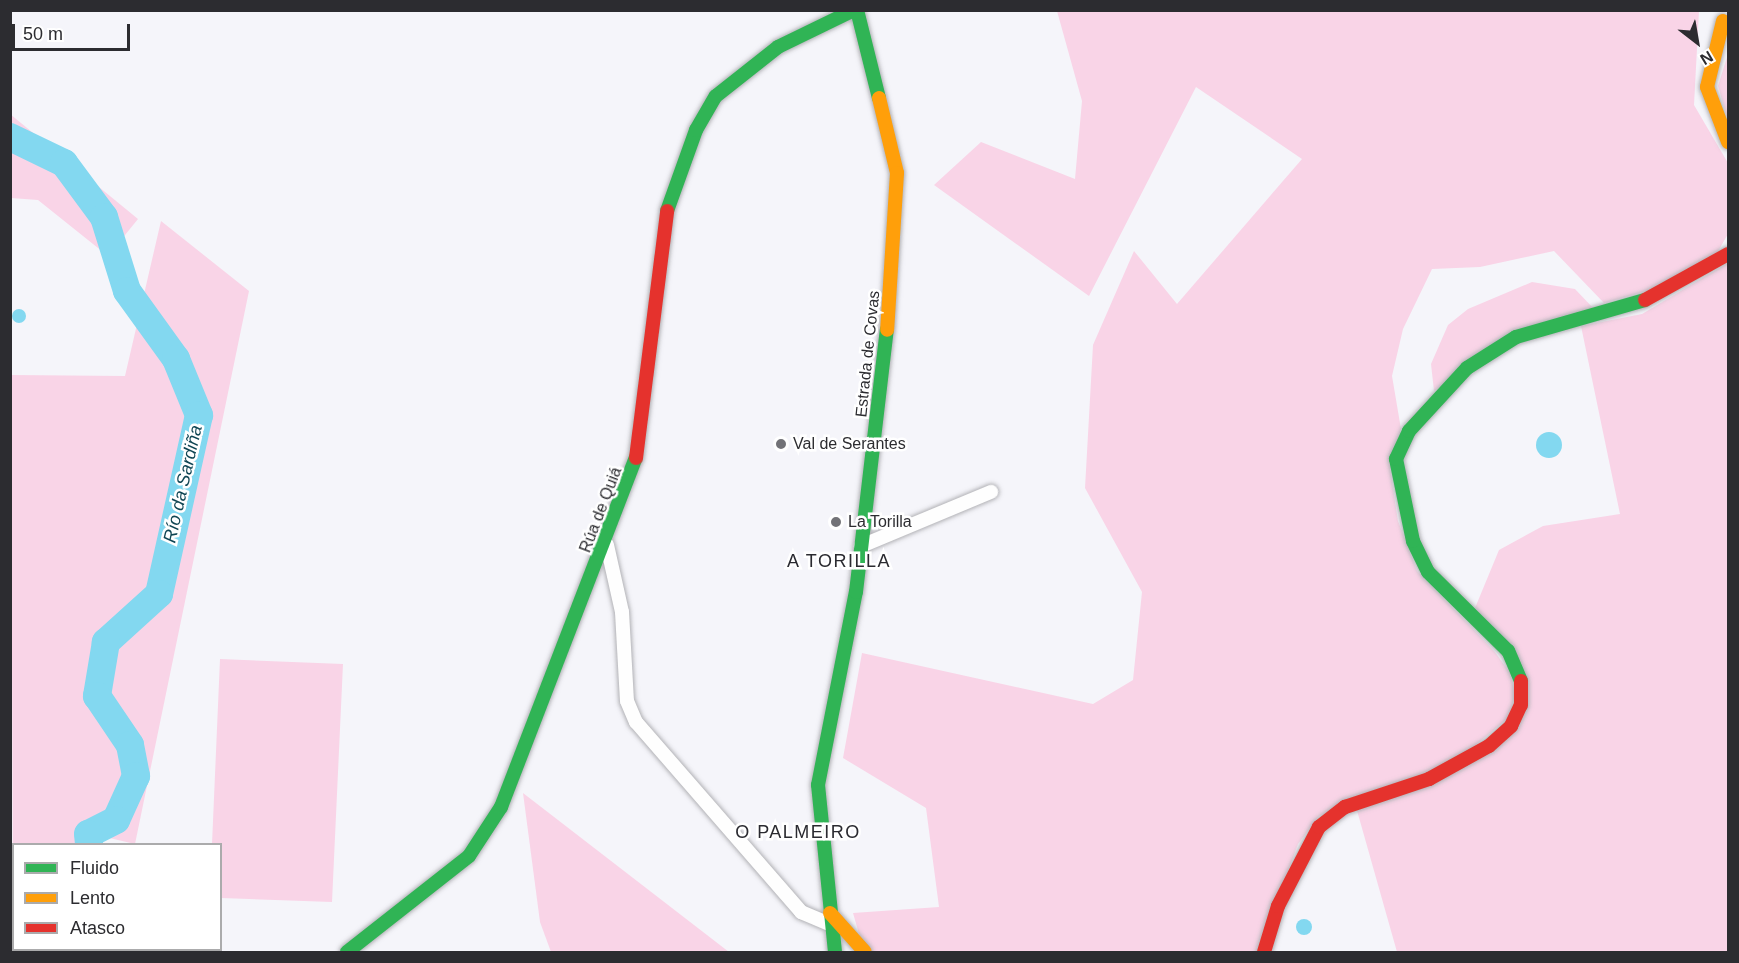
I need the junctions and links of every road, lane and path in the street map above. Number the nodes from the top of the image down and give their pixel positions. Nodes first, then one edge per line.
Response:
1 (856, 10) edge
2 (1723, 21) dead end
3 (1728, 142) edge
4 (1728, 254) edge
5 (991, 492) dead end
6 (607, 544) junction
7 (861, 546) junction
8 (831, 919) junction
9 (347, 952) edge
10 (835, 952) edge
11 (865, 952) edge
12 (1264, 952) edge

1 - 6 street, Rúa de Quiá
1 - 7 street, Estrada de Covas
2 - 3 street
4 - 12 street
5 - 7 street
6 - 8 street
6 - 9 street, Rúa de Quiá
7 - 8 street, Estrada de Covas
8 - 10 street, Estrada de Covas
8 - 11 street

